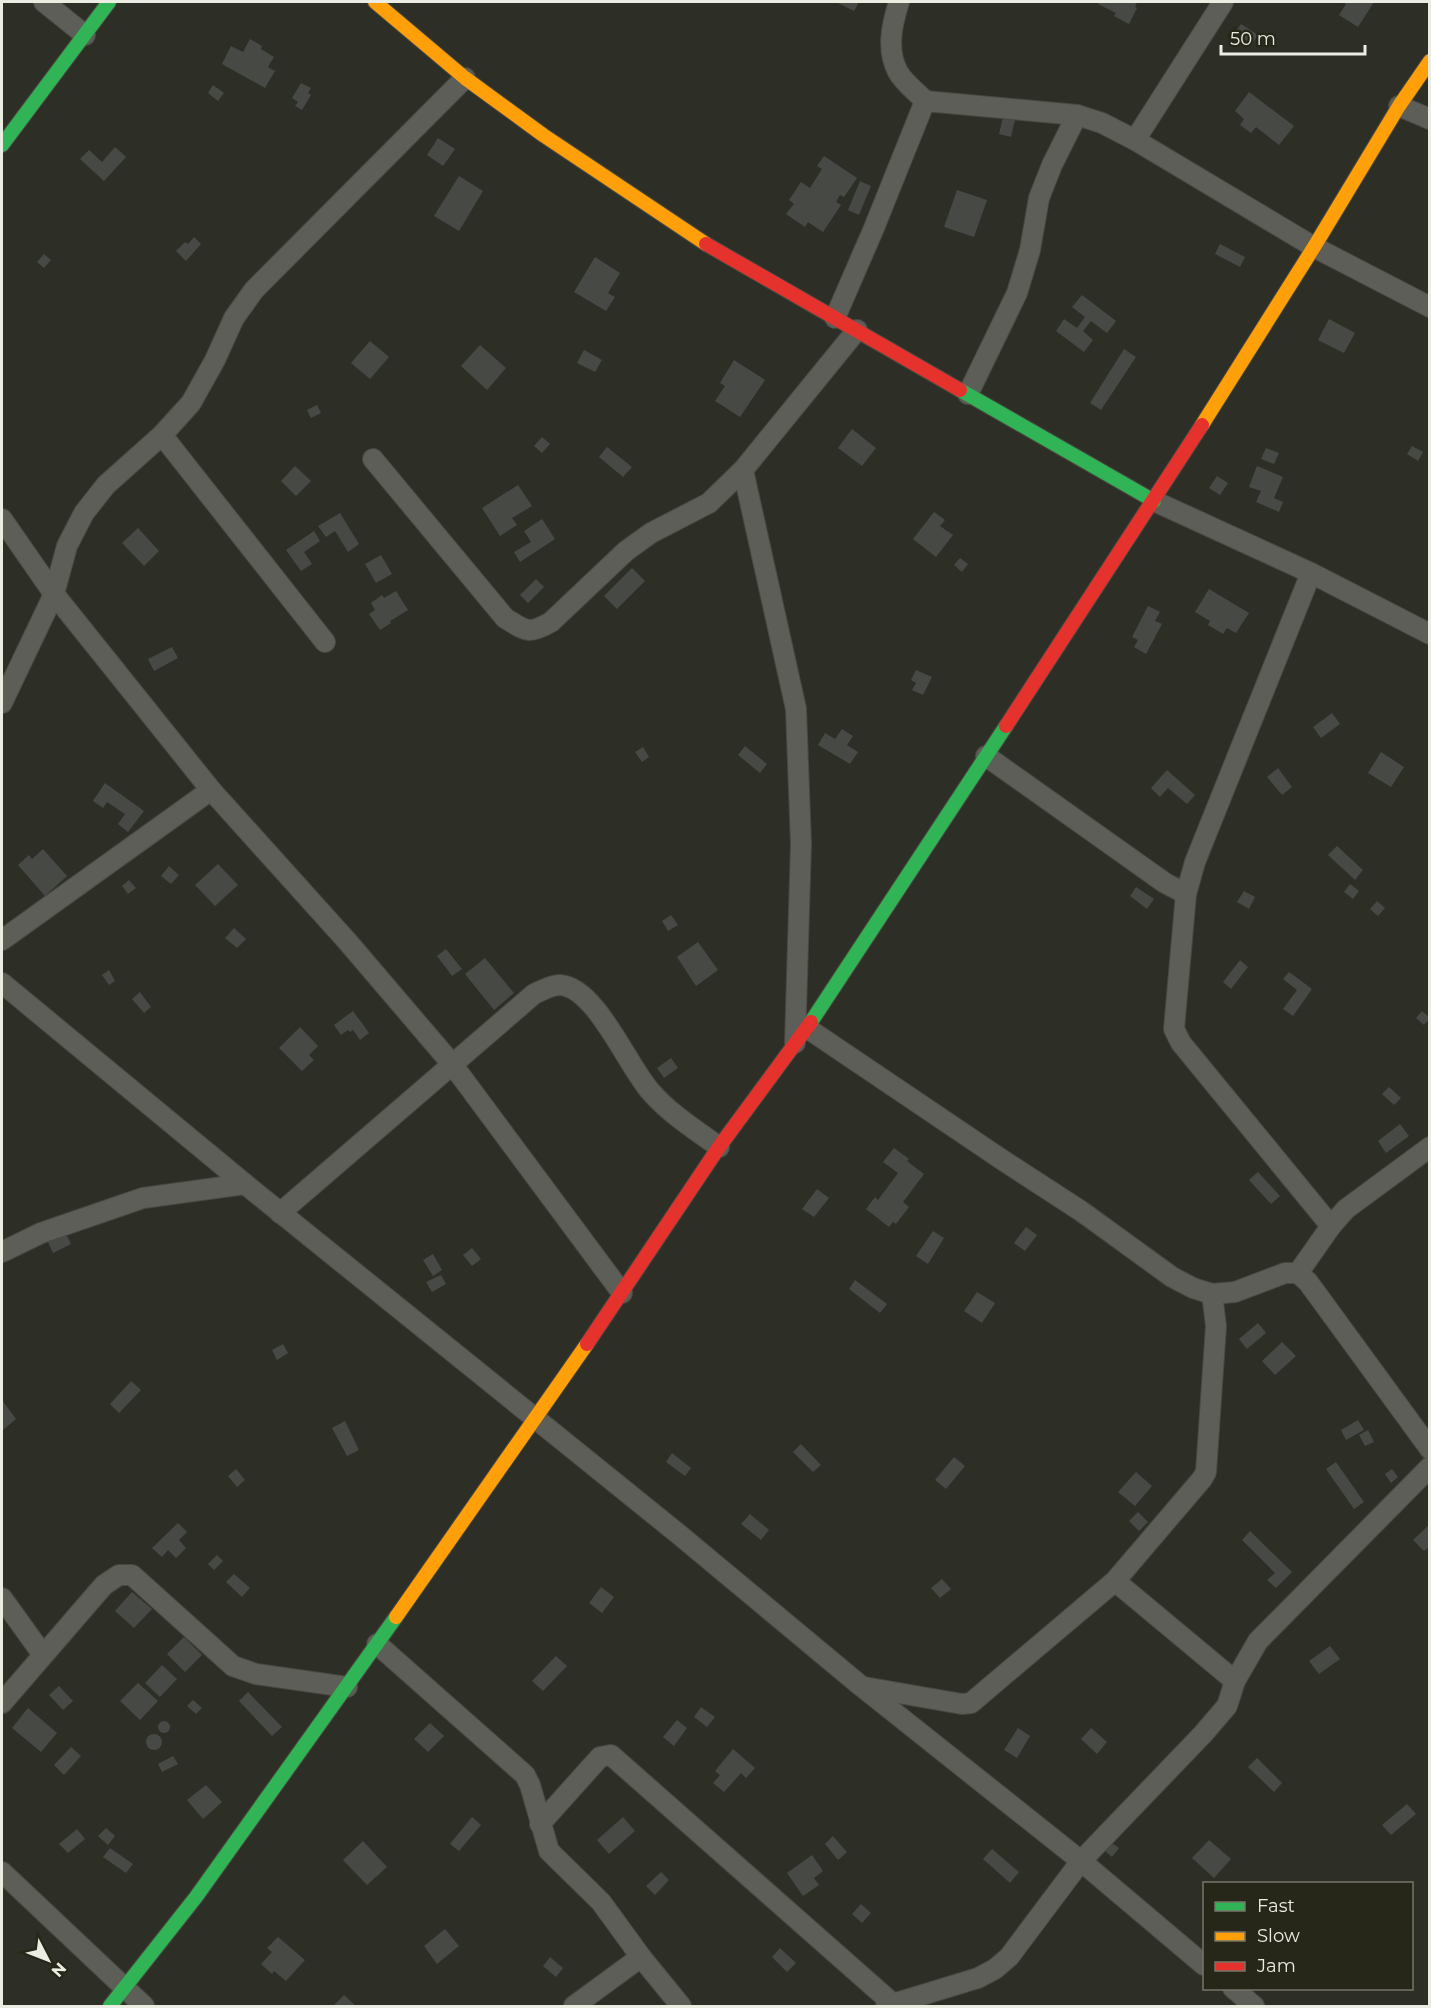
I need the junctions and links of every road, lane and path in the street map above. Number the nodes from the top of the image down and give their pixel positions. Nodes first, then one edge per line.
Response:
1 (44, 2) edge
2 (109, 2) edge
3 (899, 2) edge
4 (1223, 2) edge
5 (380, 4) edge
6 (85, 35) junction
7 (1430, 61) edge
8 (465, 78) junction
9 (926, 100) junction
10 (1399, 106) junction
11 (1077, 115) junction
12 (1430, 119) edge
13 (1135, 140) junction
14 (2, 145) edge
15 (1314, 248) junction
16 (1430, 307) edge
17 (835, 318) junction
18 (857, 330) junction
19 (969, 394) junction
20 (162, 435) junction
21 (373, 459) dead end
22 (743, 470) junction
23 (1154, 501) junction
24 (2, 519) edge
25 (1311, 573) junction
26 (54, 594) junction
27 (1430, 634) edge
28 (325, 642) dead end
29 (2, 703) edge
30 (986, 756) junction
31 (211, 790) junction
32 (1186, 894) junction
33 (2, 940) edge
34 (2, 983) edge
35 (801, 1036) junction
36 (452, 1064) junction
37 (719, 1147) junction
38 (1430, 1147) edge
39 (245, 1184) junction
40 (280, 1213) junction
41 (1331, 1226) junction
42 (2, 1252) edge
43 (1298, 1273) junction
44 (622, 1293) junction
45 (1212, 1294) junction
46 (536, 1419) junction
47 (1430, 1449) edge
48 (1430, 1467) edge
49 (1115, 1581) junction
50 (2, 1598) edge
51 (376, 1644) junction
52 (44, 1655) junction
53 (1235, 1681) junction
54 (861, 1686) junction
55 (347, 1687) junction
56 (2, 1703) edge
57 (540, 1824) junction
58 (1081, 1861) junction
59 (2, 1872) edge
60 (641, 1958) junction
61 (1203, 1964) edge
62 (124, 1988) junction
63 (1234, 1990) edge
64 (889, 2005) edge
65 (110, 2007) edge
66 (144, 2007) edge
67 (574, 2007) edge
68 (681, 2007) edge
69 (1254, 2007) edge

1 - 6 street
2 - 6 street
3 - 9 street
4 - 13 street
5 - 8 street
6 - 14 street
7 - 10 street
8 - 17 street
8 - 20 street
9 - 11 street
9 - 17 street
10 - 12 street
10 - 15 street
11 - 13 street
11 - 19 street
13 - 15 street
15 - 16 street
15 - 23 street
17 - 18 street
18 - 19 street
18 - 22 street
19 - 23 street
20 - 26 street
20 - 28 street
21 - 22 street
22 - 35 street
23 - 25 street
23 - 30 street
24 - 26 street
25 - 27 street
25 - 32 street
26 - 29 street
26 - 31 street
30 - 32 street
30 - 35 street
31 - 33 street
31 - 36 street
32 - 41 street
34 - 39 street
35 - 37 street
35 - 45 street
36 - 37 street
36 - 40 street
36 - 44 street
37 - 44 street
38 - 41 street
39 - 40 street
39 - 42 street
40 - 46 street
41 - 43 street
43 - 45 street
43 - 47 street
44 - 46 street
45 - 49 street
46 - 51 street
46 - 54 street
48 - 53 street
49 - 53 street
49 - 54 street
50 - 52 street
51 - 55 street
51 - 57 street
52 - 55 street
52 - 56 street
53 - 58 street
54 - 58 street
55 - 62 street
57 - 60 street
57 - 64 street
58 - 61 street
58 - 64 street
59 - 62 street
60 - 67 street
60 - 68 street
62 - 65 street
62 - 66 street
63 - 69 street

